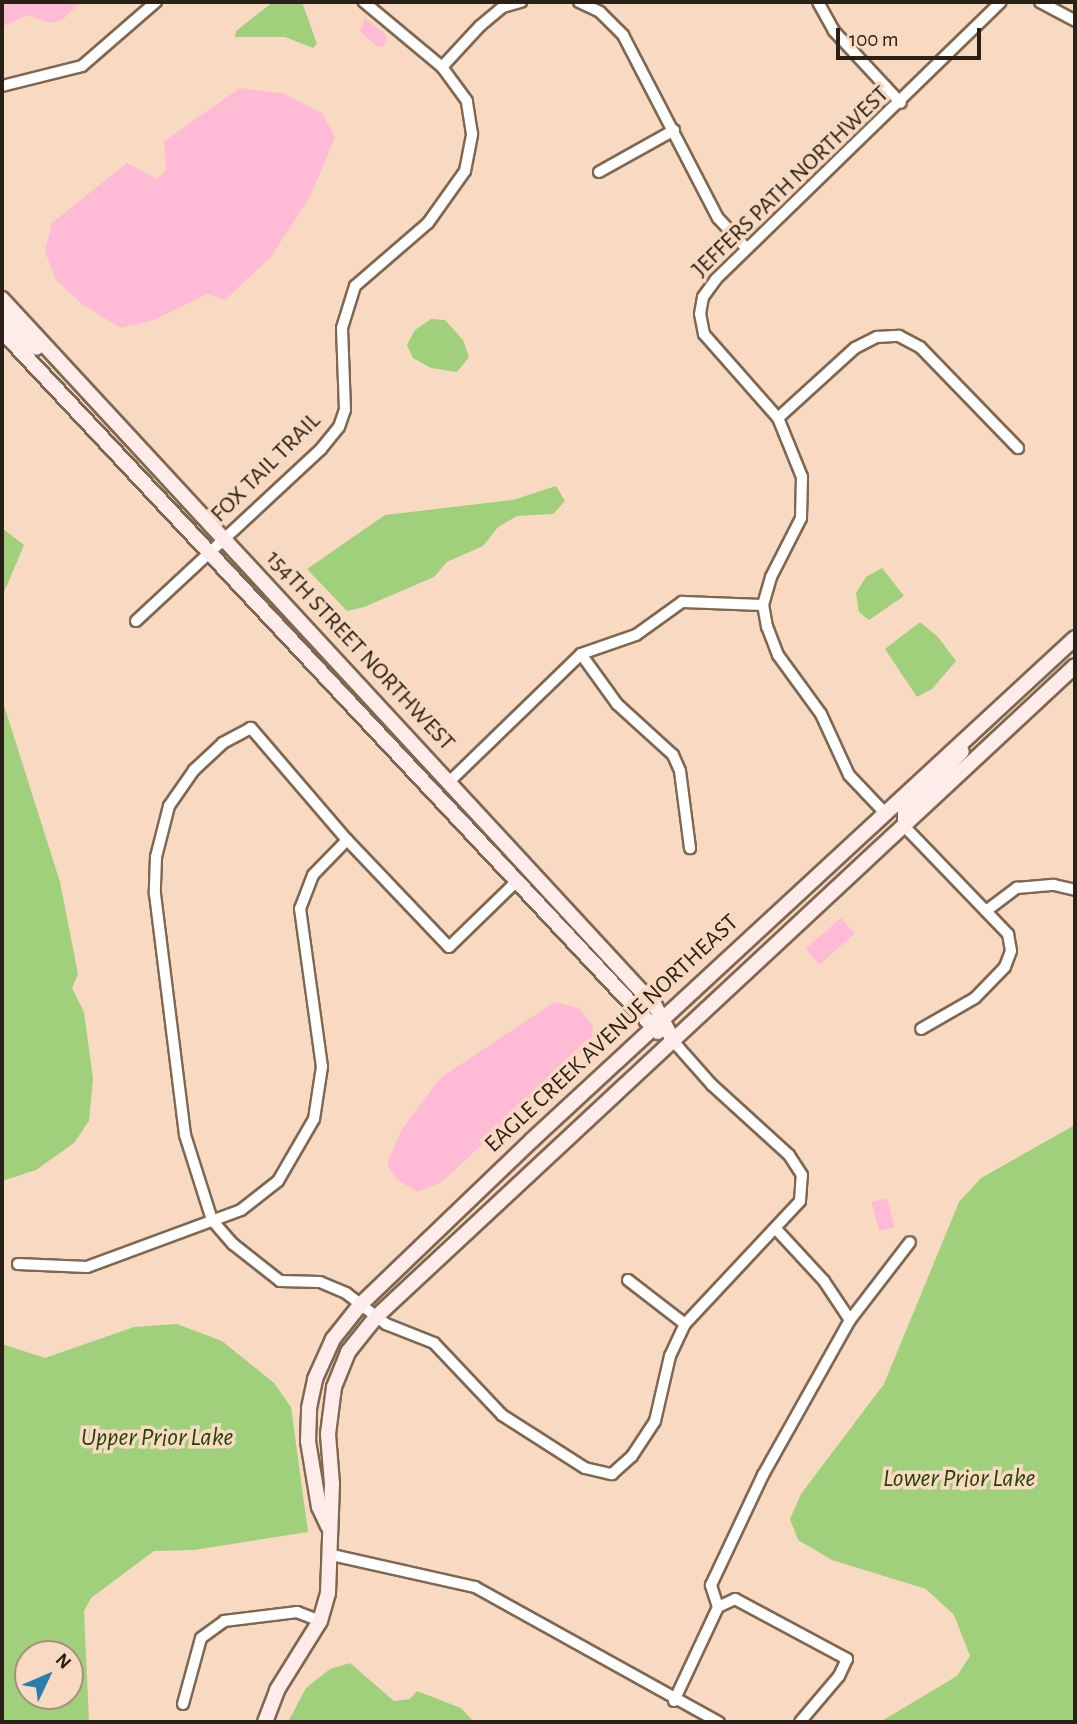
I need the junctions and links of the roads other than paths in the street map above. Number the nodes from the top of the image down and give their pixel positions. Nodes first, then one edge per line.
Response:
1 (156, 2) edge
2 (364, 2) edge
3 (521, 2) edge
4 (579, 2) edge
5 (818, 2) edge
6 (1001, 2) edge
7 (1040, 2) edge
8 (1075, 22) edge
9 (442, 67) junction
10 (2, 86) edge
11 (901, 103) junction
12 (674, 130) junction
13 (599, 172) dead end
14 (747, 250) junction
15 (2, 299) edge
16 (2, 313) edge
17 (2, 331) edge
18 (71, 375) junction
19 (778, 418) junction
20 (1018, 448) dead end
21 (225, 539) junction
22 (212, 551) junction
23 (763, 604) junction
24 (136, 621) dead end
25 (1075, 638) edge
26 (581, 654) junction
27 (1075, 666) edge
28 (974, 732) junction
29 (450, 781) junction
30 (885, 813) junction
31 (905, 827) junction
32 (347, 840) junction
33 (690, 848) dead end
34 (517, 880) junction
35 (1075, 890) edge
36 (986, 911) junction
37 (664, 1017) junction
38 (651, 1029) junction
39 (920, 1029) dead end
40 (674, 1042) junction
41 (212, 1220) junction
42 (776, 1229) junction
43 (910, 1242) dead end
44 (18, 1264) dead end
45 (628, 1280) dead end
46 (368, 1311) junction
47 (850, 1320) junction
48 (685, 1324) junction
49 (329, 1527) junction
50 (332, 1555) junction
51 (718, 1607) junction
52 (320, 1621) junction
53 (674, 1701) junction
54 (183, 1704) dead end
55 (265, 1722) edge
56 (719, 1722) edge
57 (800, 1722) edge

1 - 10 street
2 - 9 street, FOX TAIL TRAIL
3 - 9 street
4 - 12 street
5 - 11 street
6 - 11 street, JEFFERS PATH NORTHWEST
7 - 8 street
9 - 21 street, FOX TAIL TRAIL
11 - 14 street, JEFFERS PATH NORTHWEST
12 - 13 street
12 - 14 street
14 - 19 street, JEFFERS PATH NORTHWEST
15 - 18 main road, 154TH STREET NORTHWEST
16 - 18 main road
17 - 22 main road, 154TH STREET NORTHWEST
18 - 21 main road, 154TH STREET NORTHWEST
19 - 20 street
19 - 23 street, JEFFERS PATH NORTHWEST
21 - 22 street, FOX TAIL TRAIL
21 - 29 main road, 154TH STREET NORTHWEST
22 - 24 street, FOX TAIL TRAIL
22 - 34 main road, 154TH STREET NORTHWEST
23 - 26 street
23 - 30 street
25 - 28 main road, EAGLE CREEK AVENUE NORTHEAST
26 - 29 street
26 - 33 street
27 - 31 main road, EAGLE CREEK AVENUE NORTHEAST
28 - 30 main road, EAGLE CREEK AVENUE NORTHEAST
28 - 31 main road
29 - 37 main road, 154TH STREET NORTHWEST
30 - 37 main road, EAGLE CREEK AVENUE NORTHEAST
31 - 36 street
31 - 40 main road, EAGLE CREEK AVENUE NORTHEAST
32 - 34 street
32 - 41 street
32 - 41 street
34 - 38 main road, 154TH STREET NORTHWEST
35 - 36 street
36 - 39 street
37 - 38 main road, EAGLE CREEK AVENUE NORTHEAST
37 - 40 main road, 154TH STREET NORTHWEST
38 - 40 main road, 154TH STREET NORTHWEST
38 - 46 main road, EAGLE CREEK AVENUE NORTHEAST
40 - 42 street, 154TH STREET NORTHWEST
40 - 46 main road, EAGLE CREEK AVENUE NORTHEAST
41 - 44 street
41 - 46 street
42 - 47 street
42 - 48 street, 154TH STREET NORTHWEST
43 - 47 street
45 - 48 street
46 - 48 street, 154TH STREET NORTHWEST
46 - 49 main road, EAGLE CREEK AVENUE NORTHEAST
46 - 49 main road, EAGLE CREEK AVENUE NORTHEAST
47 - 51 street
49 - 50 main road, EAGLE CREEK AVENUE NORTHEAST
50 - 52 main road, EAGLE CREEK AVENUE NORTHEAST
50 - 53 street
51 - 53 street
51 - 57 street
52 - 54 street
52 - 55 main road, EAGLE CREEK AVENUE NORTHEAST
53 - 56 street

